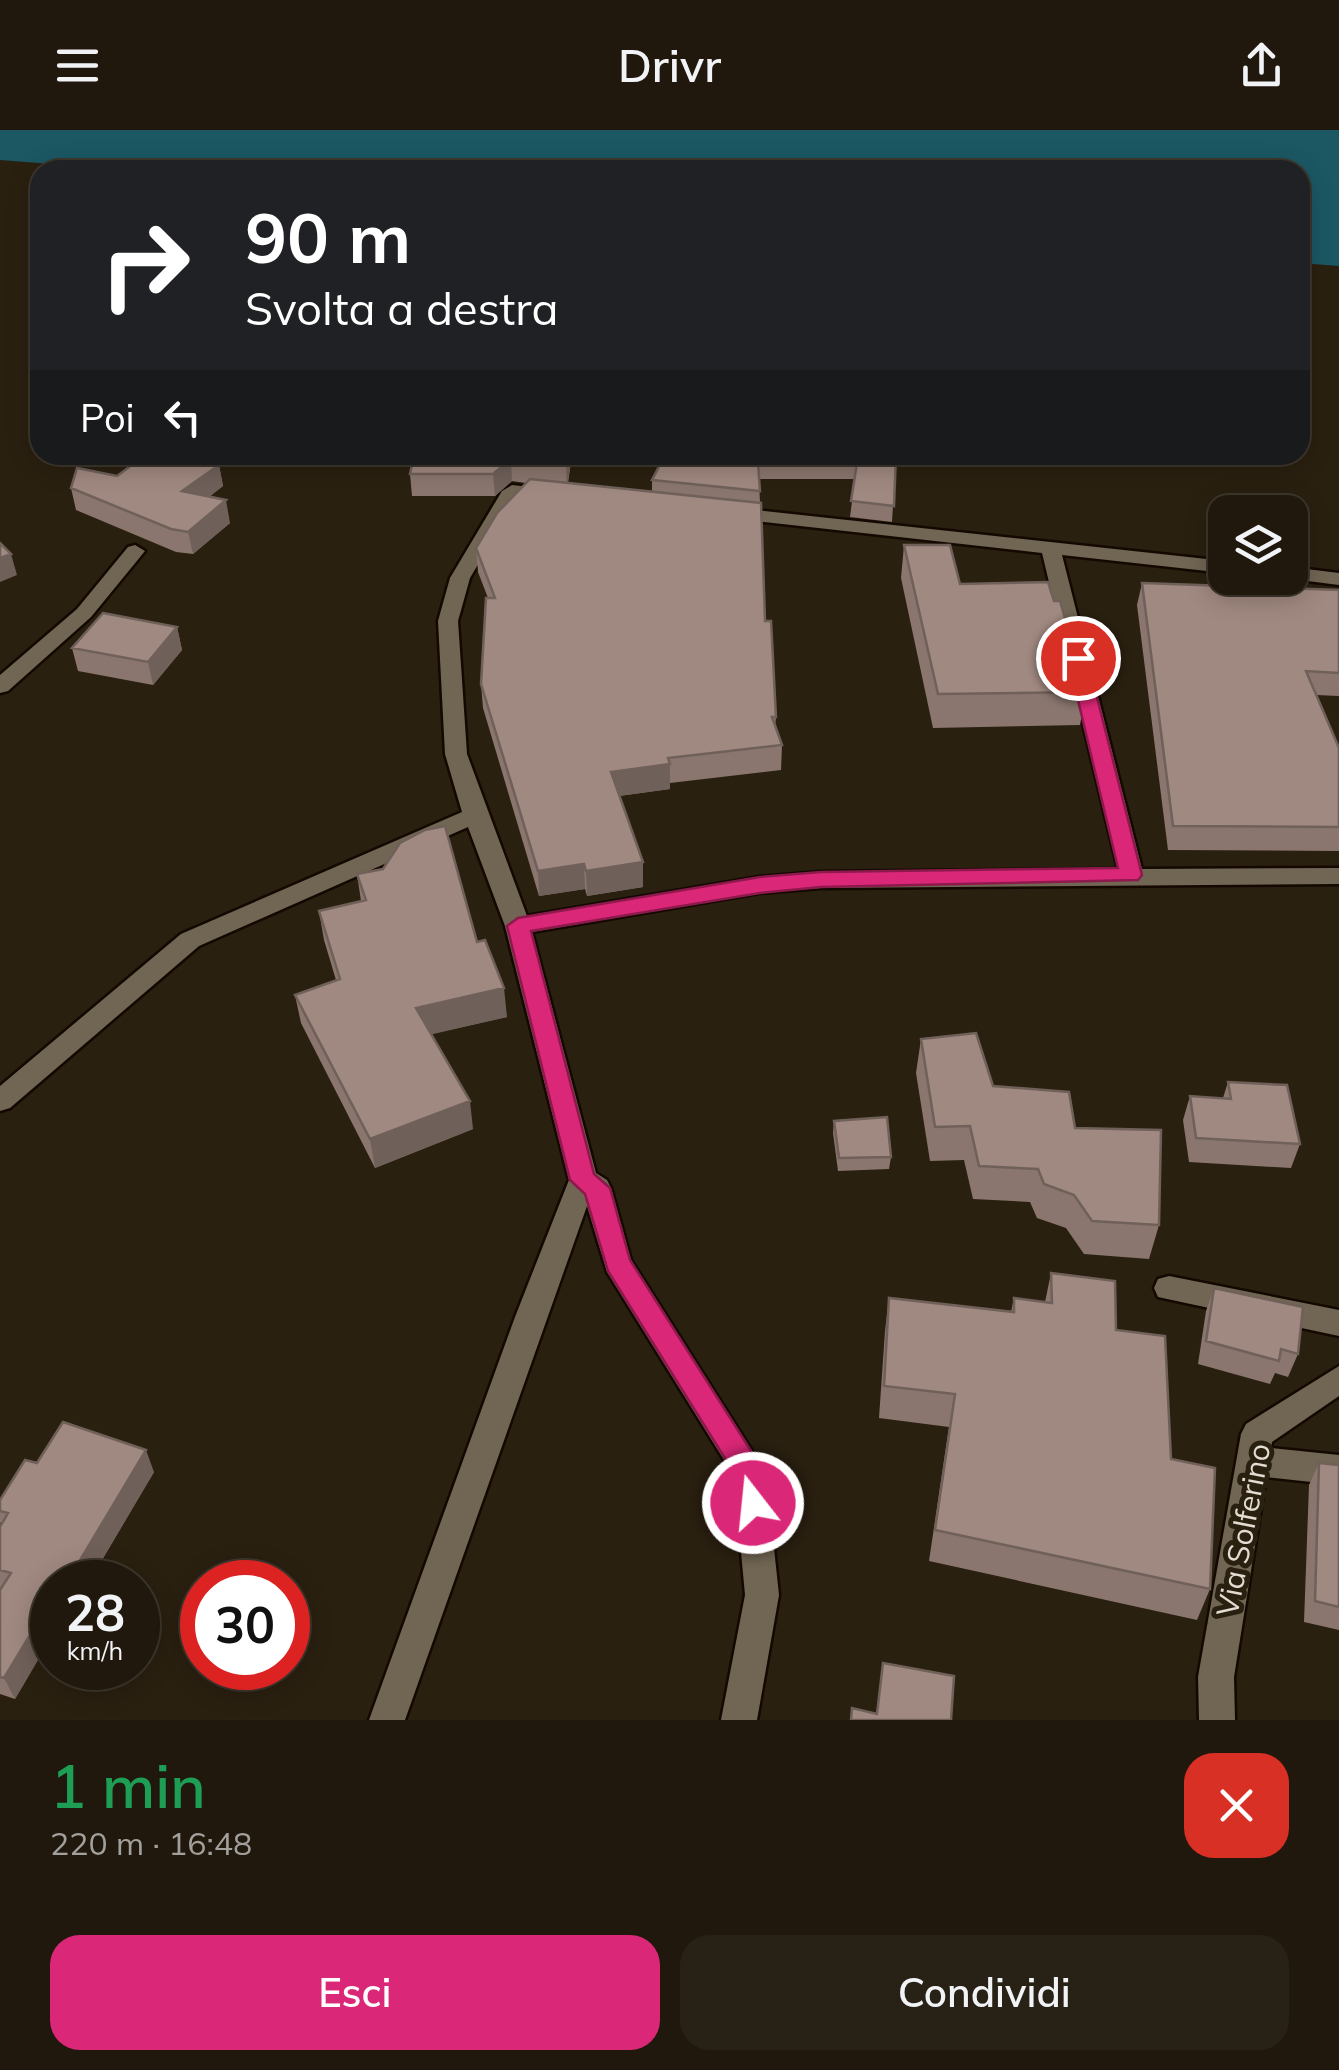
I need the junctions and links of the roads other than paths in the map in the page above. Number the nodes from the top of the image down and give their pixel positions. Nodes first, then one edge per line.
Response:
1 (571, 497) edge
2 (708, 511) edge
3 (1051, 550) junction
4 (135, 551) dead end
5 (1208, 565) edge
6 (1308, 576) edge
7 (1339, 579) edge
8 (0, 686) edge
9 (475, 815) junction
10 (1130, 875) junction
11 (1339, 876) edge
12 (518, 926) junction
13 (0, 1101) edge
14 (583, 1180) junction
15 (1169, 1288) dead end
16 (1339, 1323) edge
17 (1339, 1379) edge
18 (1252, 1461) junction
19 (1339, 1470) edge
20 (387, 1720) edge
21 (739, 1720) edge
22 (1217, 1720) edge

1 - 9 street
2 - 3 street
3 - 5 street
3 - 10 street
4 - 8 street
6 - 7 street
9 - 12 street
9 - 13 street
10 - 11 street
10 - 12 street
12 - 14 street
14 - 20 street
14 - 21 street
15 - 16 street
17 - 18 street, Via Solferino
18 - 19 street
18 - 22 street, Via Solferino

